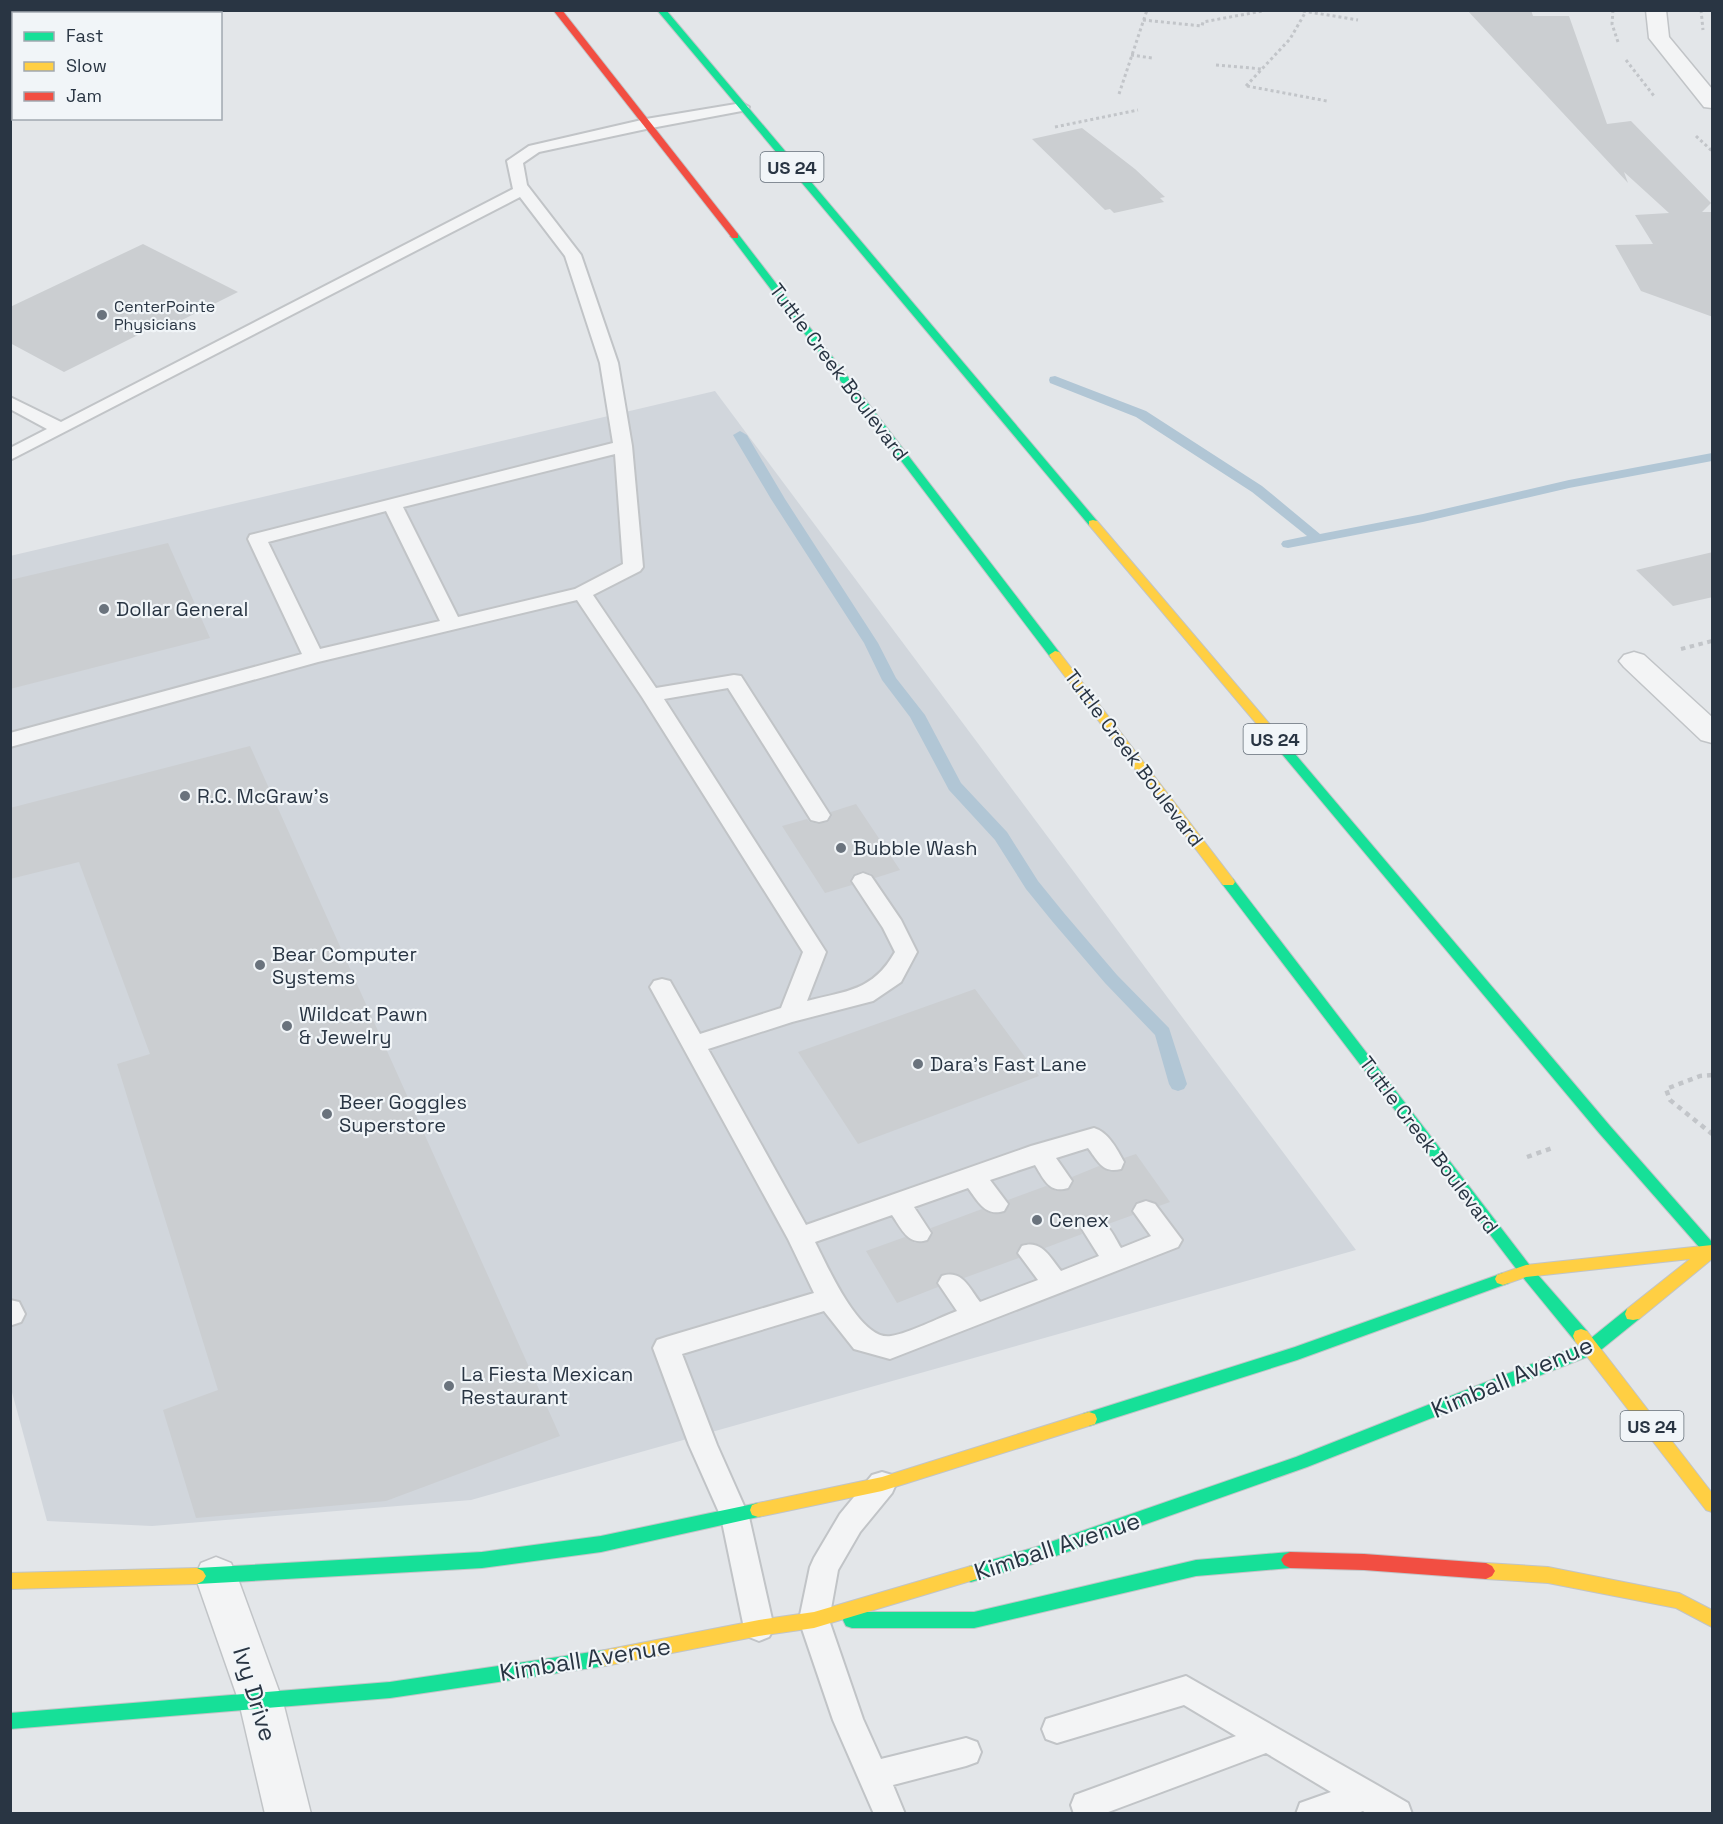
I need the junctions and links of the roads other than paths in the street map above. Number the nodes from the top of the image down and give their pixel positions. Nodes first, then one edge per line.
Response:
1 (557, 10) edge
2 (661, 10) edge
3 (1656, 10) edge
4 (1713, 102) edge
5 (742, 107) junction
6 (646, 124) junction
7 (522, 190) junction
8 (10, 402) edge
9 (61, 429) junction
10 (623, 446) junction
11 (10, 455) edge
12 (392, 504) junction
13 (582, 594) junction
14 (452, 625) junction
15 (314, 657) junction
16 (1634, 661) dead end
17 (651, 695) junction
18 (1700, 707) edge
19 (1713, 734) edge
20 (10, 740) edge
21 (819, 815) dead end
22 (863, 881) dead end
23 (662, 987) dead end
24 (790, 1014) junction
25 (695, 1044) junction
26 (1040, 1153) junction
27 (1112, 1162) dead end
28 (973, 1177) junction
29 (1059, 1181) dead end
30 (898, 1203) junction
31 (995, 1204) dead end
32 (1146, 1210) dead end
33 (1095, 1229) dead end
34 (918, 1233) dead end
35 (800, 1237) junction
36 (1712, 1251) edge
37 (1032, 1253) dead end
38 (1115, 1259) junction
39 (1526, 1271) junction
40 (1055, 1282) junction
41 (951, 1283) dead end
42 (830, 1299) junction
43 (974, 1314) junction
44 (1591, 1348) junction
45 (882, 1484) junction
46 (1713, 1505) edge
47 (735, 1517) junction
48 (216, 1576) junction
49 (10, 1581) edge
50 (1713, 1619) edge
51 (814, 1620) junction
52 (759, 1628) junction
53 (261, 1702) junction
54 (10, 1721) edge
55 (1057, 1729) dead end
56 (1268, 1738) junction
57 (966, 1752) dead end
58 (873, 1776) junction
59 (1366, 1795) junction
60 (1086, 1805) dead end
61 (288, 1814) edge
62 (890, 1814) edge
63 (1311, 1814) edge
64 (1397, 1814) edge

1 - 6 main road, Tuttle Creek Boulevard / US 24
2 - 5 main road, US 24
3 - 4 street
5 - 6 lane
5 - 36 main road, US 24
6 - 7 lane
6 - 39 main road, Tuttle Creek Boulevard / US 24
7 - 9 lane
7 - 10 lane
8 - 9 lane
9 - 11 lane
10 - 12 lane
10 - 13 lane
12 - 14 lane
12 - 15 lane
13 - 14 lane
13 - 17 lane
14 - 15 lane
15 - 20 lane
16 - 18 street
17 - 21 lane
17 - 24 lane
18 - 19 street
22 - 24 lane
23 - 25 lane
24 - 25 lane
25 - 35 lane
26 - 27 lane
26 - 28 lane
26 - 29 lane
28 - 30 lane
28 - 31 lane
30 - 34 lane
30 - 35 lane
32 - 38 lane
33 - 38 lane
35 - 42 lane
36 - 39 main road
36 - 44 main road, Kimball Avenue
37 - 40 lane
38 - 40 lane
39 - 44 main road, Tuttle Creek Boulevard / US 24
39 - 45 main road
40 - 43 lane
41 - 43 lane
42 - 43 lane
42 - 47 lane
44 - 46 main road, Tuttle Creek Boulevard / US 24
44 - 51 main road, Kimball Avenue
45 - 47 main road
45 - 51 lane
47 - 48 main road
47 - 52 lane
48 - 49 main road
48 - 53 street, Ivy Drive
50 - 51 main road
51 - 52 main road, Kimball Avenue
51 - 58 lane
52 - 53 main road, Kimball Avenue
53 - 54 main road, Kimball Avenue
53 - 61 street, Ivy Drive
55 - 56 lane
56 - 59 lane
56 - 60 lane
57 - 58 lane
58 - 62 lane
59 - 63 lane
59 - 64 lane

